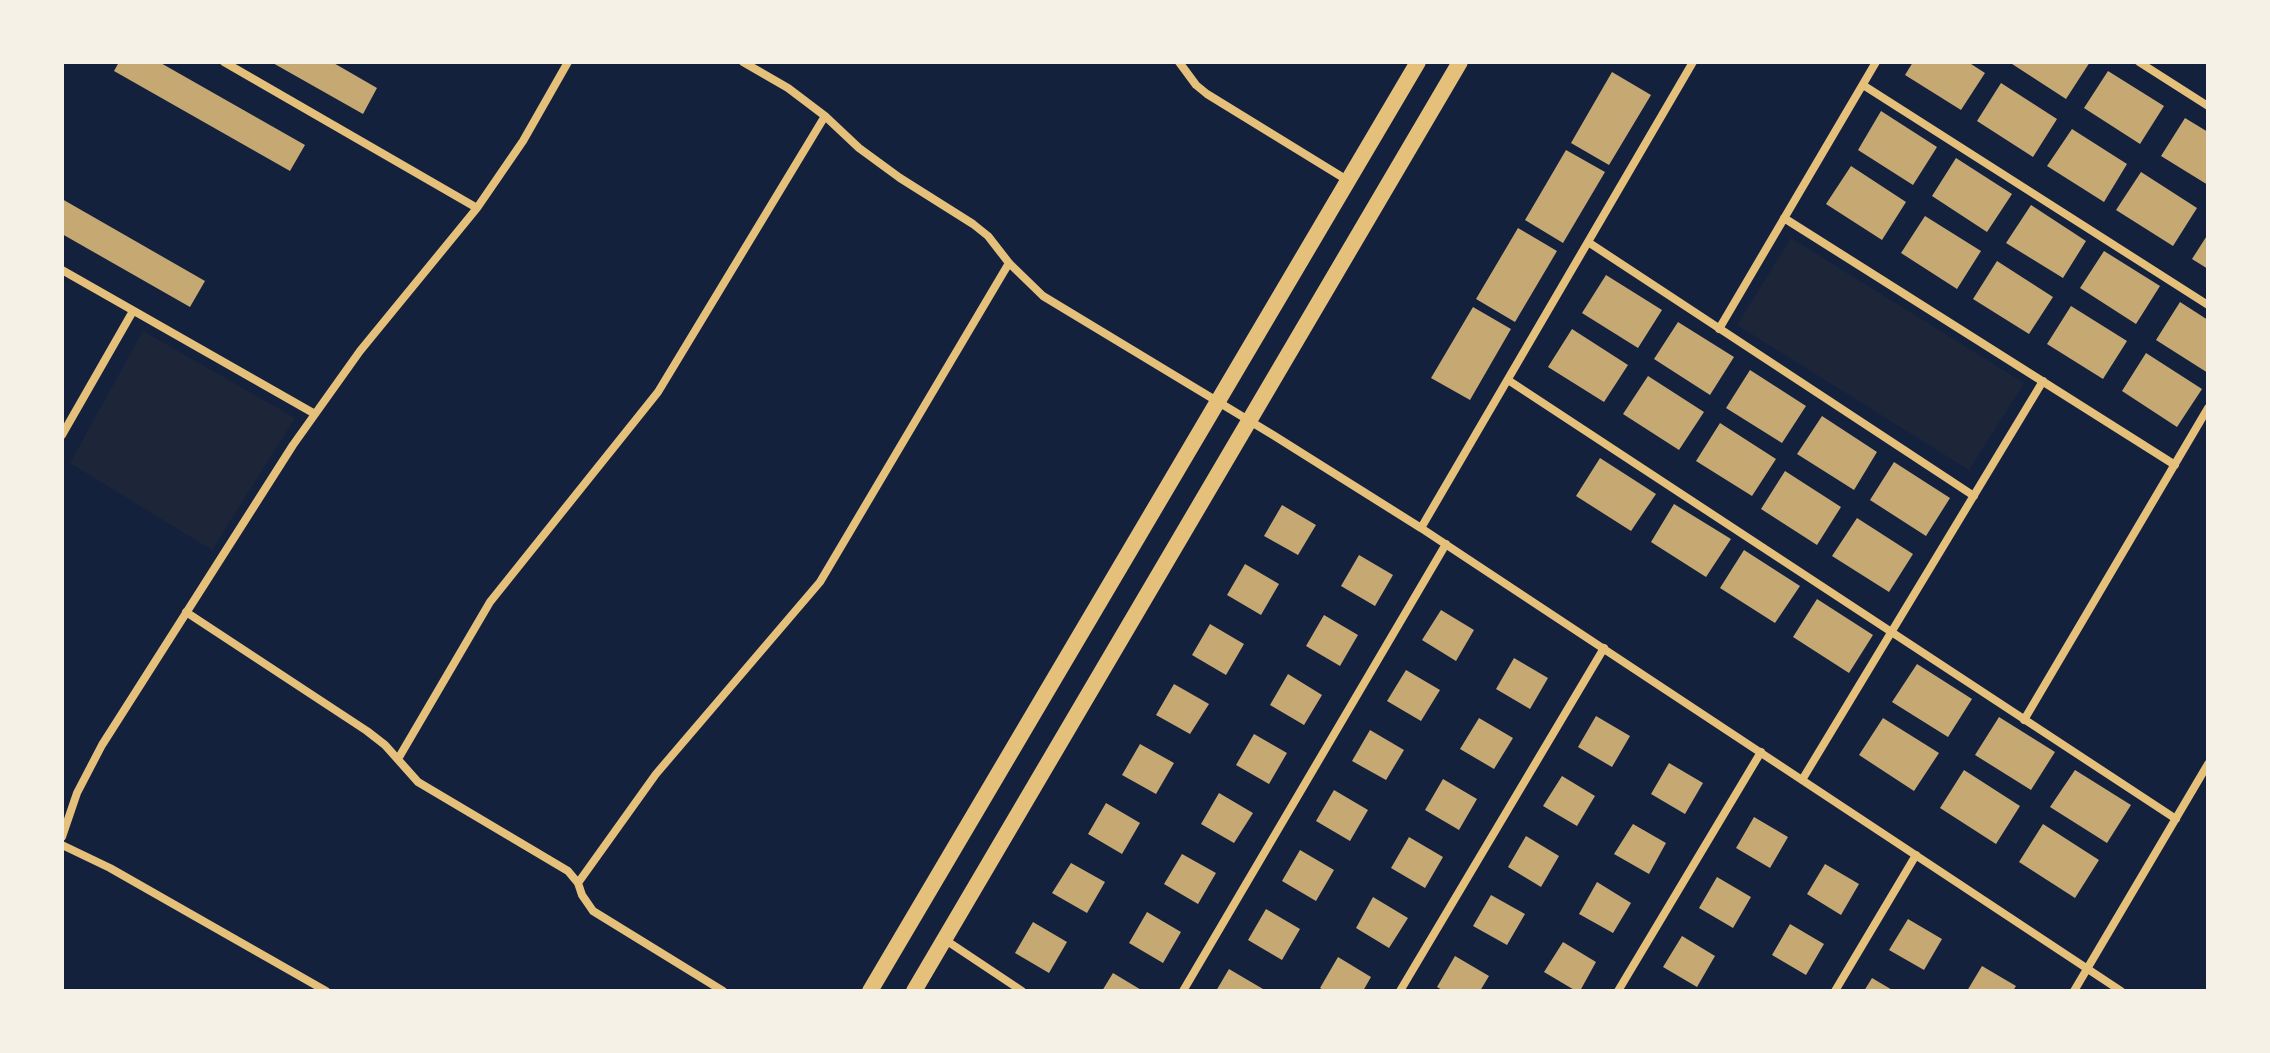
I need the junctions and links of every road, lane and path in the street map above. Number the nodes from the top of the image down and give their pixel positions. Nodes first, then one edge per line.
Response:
1 (224, 62) edge
2 (568, 62) edge
3 (743, 62) edge
4 (1179, 62) edge
5 (1418, 62) edge
6 (1460, 62) edge
7 (1693, 62) edge
8 (1876, 62) edge
9 (2139, 62) edge
10 (1863, 85) junction
11 (2208, 106) edge
12 (825, 116) junction
13 (1348, 181) junction
14 (477, 208) junction
15 (1784, 218) junction
16 (1588, 242) junction
17 (1009, 263) junction
18 (62, 270) edge
19 (2208, 305) edge
20 (133, 311) junction
21 (1719, 329) junction
22 (1508, 380) junction
23 (2043, 381) junction
24 (1218, 401) junction
25 (2208, 408) edge
26 (315, 414) junction
27 (1249, 420) junction
28 (62, 435) edge
29 (2175, 465) junction
30 (1974, 496) junction
31 (1421, 528) junction
32 (1446, 544) junction
33 (186, 612) junction
34 (1891, 632) junction
35 (1604, 648) junction
36 (2024, 720) junction
37 (1761, 752) junction
38 (398, 759) junction
39 (2208, 764) edge
40 (1802, 780) junction
41 (2176, 819) junction
42 (62, 837) edge
43 (62, 845) edge
44 (1916, 855) junction
45 (578, 883) junction
46 (944, 939) junction
47 (2088, 968) junction
48 (326, 991) edge
49 (723, 991) edge
50 (870, 991) edge
51 (914, 991) edge
52 (1022, 991) edge
53 (1183, 991) edge
54 (1400, 991) edge
55 (1618, 991) edge
56 (1835, 991) edge
57 (2074, 991) edge
58 (2121, 991) edge

1 - 14 street
2 - 14 street
3 - 12 street
4 - 13 street
5 - 13 main road
6 - 27 main road
7 - 16 street
8 - 10 street
9 - 11 street
10 - 15 street
10 - 19 street
12 - 17 street
12 - 38 street
13 - 24 main road
14 - 26 street
15 - 21 street
15 - 23 street
16 - 21 street
16 - 22 street
17 - 24 street
17 - 45 street
18 - 20 street
20 - 26 street
20 - 28 street
21 - 30 street
22 - 31 street
22 - 34 street
23 - 29 street
23 - 30 street
24 - 27 street
24 - 50 main road
25 - 29 street
26 - 33 street
27 - 31 street
27 - 46 main road
29 - 36 street
30 - 34 street
31 - 32 street
32 - 35 street
32 - 53 street
33 - 38 street
33 - 42 street
34 - 36 street
34 - 40 street
35 - 37 street
35 - 54 street
36 - 41 street
37 - 40 street
37 - 55 street
38 - 45 street
39 - 41 street
40 - 44 street
41 - 47 street
43 - 48 street
44 - 47 street
44 - 56 street
45 - 49 street
46 - 51 main road
46 - 52 street
47 - 57 street
47 - 58 street

